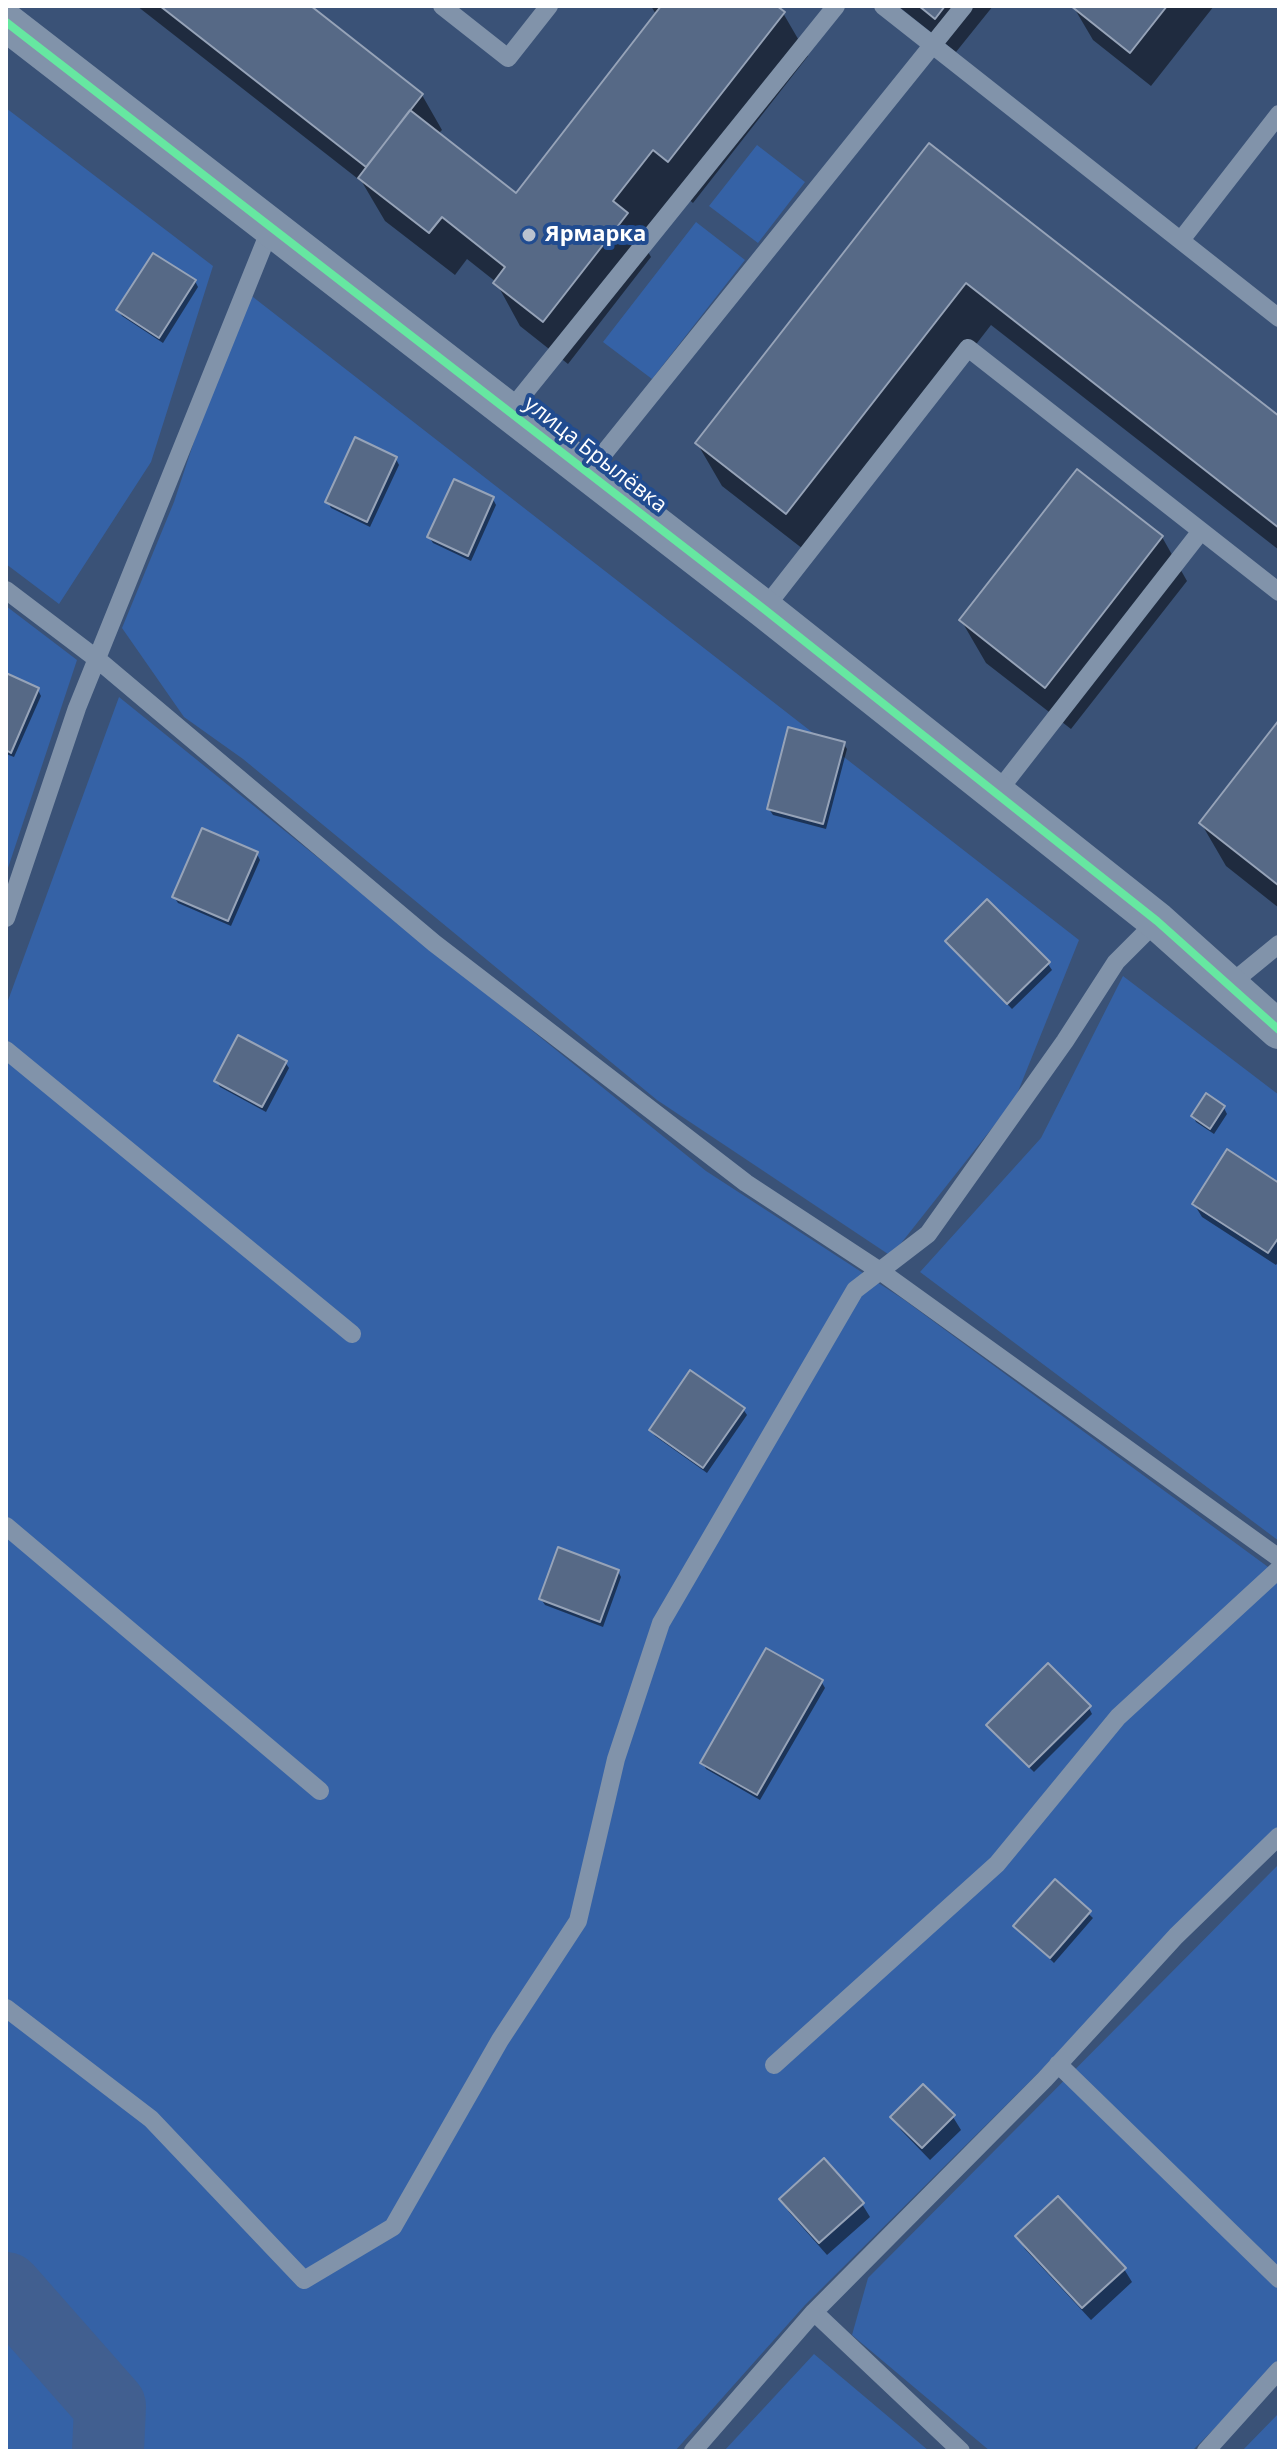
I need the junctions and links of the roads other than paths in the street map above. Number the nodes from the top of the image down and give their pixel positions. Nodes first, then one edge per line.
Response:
1 (442, 6) edge
2 (549, 6) edge
3 (836, 6) edge
4 (883, 6) edge
5 (964, 6) edge
6 (6, 22) edge
7 (933, 45) junction
8 (1279, 114) edge
9 (271, 227) junction
10 (1181, 240) junction
11 (1279, 318) edge
12 (509, 412) junction
13 (588, 473) junction
14 (1201, 531) junction
15 (6, 590) edge
16 (1279, 592) edge
17 (764, 609) junction
18 (97, 659) junction
19 (996, 794) junction
20 (6, 918) edge
21 (1157, 921) junction
22 (1279, 944) edge
23 (1229, 985) junction
24 (1279, 1030) edge
25 (6, 1050) edge
26 (880, 1271) junction
27 (352, 1334) dead end
28 (6, 1526) edge
29 (1279, 1558) edge
30 (1279, 1569) edge
31 (320, 1791) dead end
32 (1279, 1836) edge
33 (6, 2008) edge
34 (1058, 2064) junction
35 (774, 2065) dead end
36 (1279, 2279) edge
37 (814, 2312) junction
38 (1279, 2370) edge
39 (693, 2451) edge
40 (961, 2451) edge
41 (1206, 2451) edge

1 - 2 lane
3 - 12 lane
4 - 7 lane
5 - 7 lane
6 - 9 street, улица Брылёвка
7 - 10 lane
7 - 13 lane
8 - 10 lane
9 - 12 street, улица Брылёвка
9 - 18 lane
10 - 11 lane
12 - 13 street, улица Брылёвка
13 - 17 street, улица Брылёвка
14 - 16 lane
14 - 17 lane
14 - 19 lane
15 - 18 lane
17 - 19 street, улица Брылёвка
18 - 20 lane
18 - 26 lane
19 - 21 street, улица Брылёвка
21 - 23 street, улица Брылёвка
21 - 26 lane
22 - 23 lane
23 - 24 street, улица Брылёвка
25 - 27 lane
26 - 29 lane
26 - 33 lane
28 - 31 lane
30 - 35 lane
32 - 34 lane
34 - 36 lane
34 - 37 lane
37 - 39 lane
37 - 40 lane
38 - 41 lane

